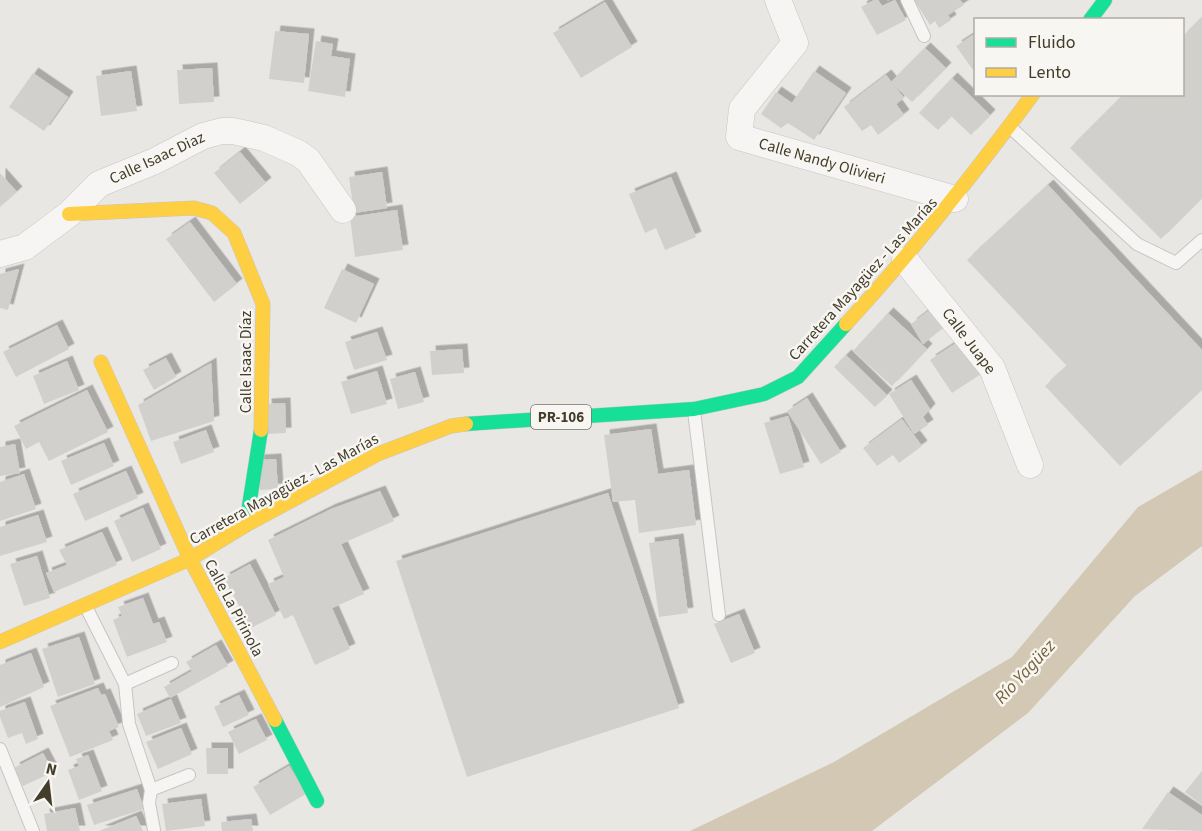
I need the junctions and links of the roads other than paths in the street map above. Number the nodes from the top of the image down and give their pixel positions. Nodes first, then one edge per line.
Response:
1 (778, 0) edge
2 (907, 0) edge
3 (1105, 0) edge
4 (1092, 18) edge
5 (924, 36) dead end
6 (1032, 96) edge
7 (1010, 126) junction
8 (955, 199) junction
9 (343, 210) dead end
10 (69, 214) junction
11 (1202, 240) edge
12 (0, 254) edge
13 (905, 260) junction
14 (101, 362) dead end
15 (694, 409) junction
16 (1030, 465) dead end
17 (246, 525) junction
18 (190, 559) junction
19 (85, 604) junction
20 (719, 615) dead end
21 (0, 642) edge
22 (172, 663) dead end
23 (125, 684) junction
24 (0, 749) edge
25 (189, 775) dead end
26 (151, 790) junction
27 (317, 801) dead end
28 (154, 830) dead end
29 (33, 831) edge

1 - 8 street, Calle Nandy Olivieri
2 - 5 lane
3 - 4 main road
6 - 7 main road, Carretera Mayagüez - Las Marías / PR-106
7 - 8 main road, Carretera Mayagüez - Las Marías / PR-106
7 - 11 lane
8 - 13 main road, Carretera Mayagüez - Las Marías / PR-106
9 - 10 street, Calle Isaac Diaz
10 - 12 street, Calle Isaac Diaz
10 - 17 main road, Calle Isaac Díaz
13 - 15 main road, Carretera Mayagüez - Las Marías / PR-106
13 - 16 street, Calle Juape
14 - 18 main road, Calle La Pirinola
15 - 17 main road, Carretera Mayagüez - Las Marías / PR-106
15 - 20 lane
17 - 18 main road, Carretera Mayagüez - Las Marías / PR-106
18 - 19 main road, Carretera Mayagüez - Las Marías / PR-106
18 - 27 main road, Calle La Pirinola
19 - 21 main road, Carretera Mayagüez - Las Marías / PR-106
19 - 23 lane
22 - 23 lane
23 - 26 lane
24 - 29 lane
25 - 26 lane
26 - 28 lane

